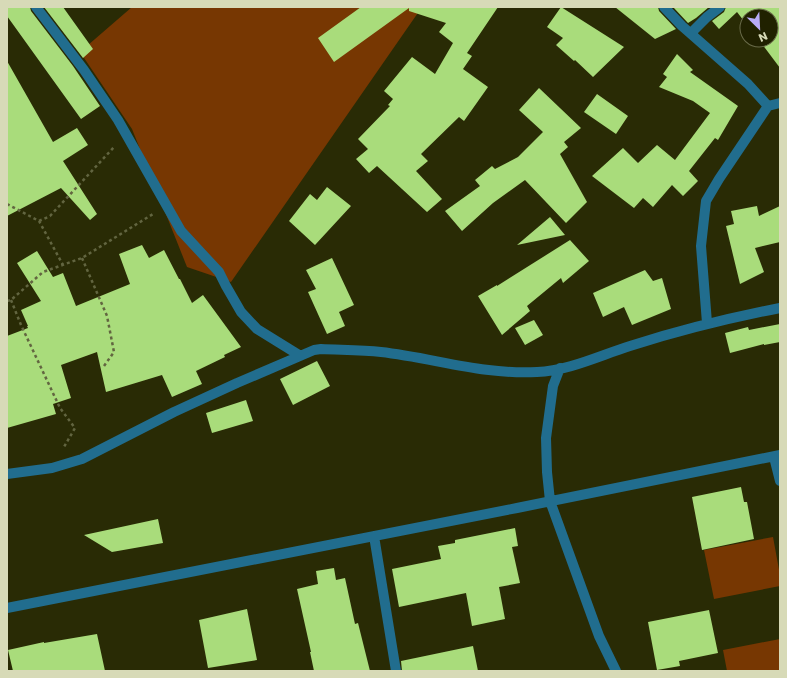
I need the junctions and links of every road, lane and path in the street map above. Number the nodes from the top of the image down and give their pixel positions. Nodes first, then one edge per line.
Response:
1 (36, 7) edge
2 (664, 7) edge
3 (720, 7) edge
4 (691, 33) junction
5 (780, 103) edge
6 (768, 106) junction
7 (126, 134) junction
8 (7, 204) edge
9 (167, 205) junction
10 (39, 221) junction
11 (82, 258) junction
12 (62, 265) junction
13 (11, 300) junction
14 (7, 301) edge
15 (780, 308) edge
16 (707, 323) junction
17 (299, 355) junction
18 (104, 366) dead end
19 (560, 368) junction
20 (777, 456) edge
21 (52, 468) junction
22 (7, 474) edge
23 (780, 481) edge
24 (550, 501) junction
25 (374, 536) junction
26 (7, 608) edge
27 (396, 671) edge
28 (616, 671) edge

1 - 7 street
2 - 4 street
3 - 4 street
4 - 6 street
5 - 6 street
6 - 16 street
7 - 9 street
7 - 10 path
8 - 10 path
9 - 11 path
9 - 17 street
10 - 12 path
11 - 12 path
11 - 18 path
12 - 13 path
13 - 14 path
13 - 21 path
15 - 16 street
16 - 19 street
17 - 19 street
17 - 21 street
19 - 24 street
20 - 23 street
20 - 24 street
21 - 22 street
24 - 25 street
24 - 28 street
25 - 26 street
25 - 27 street

